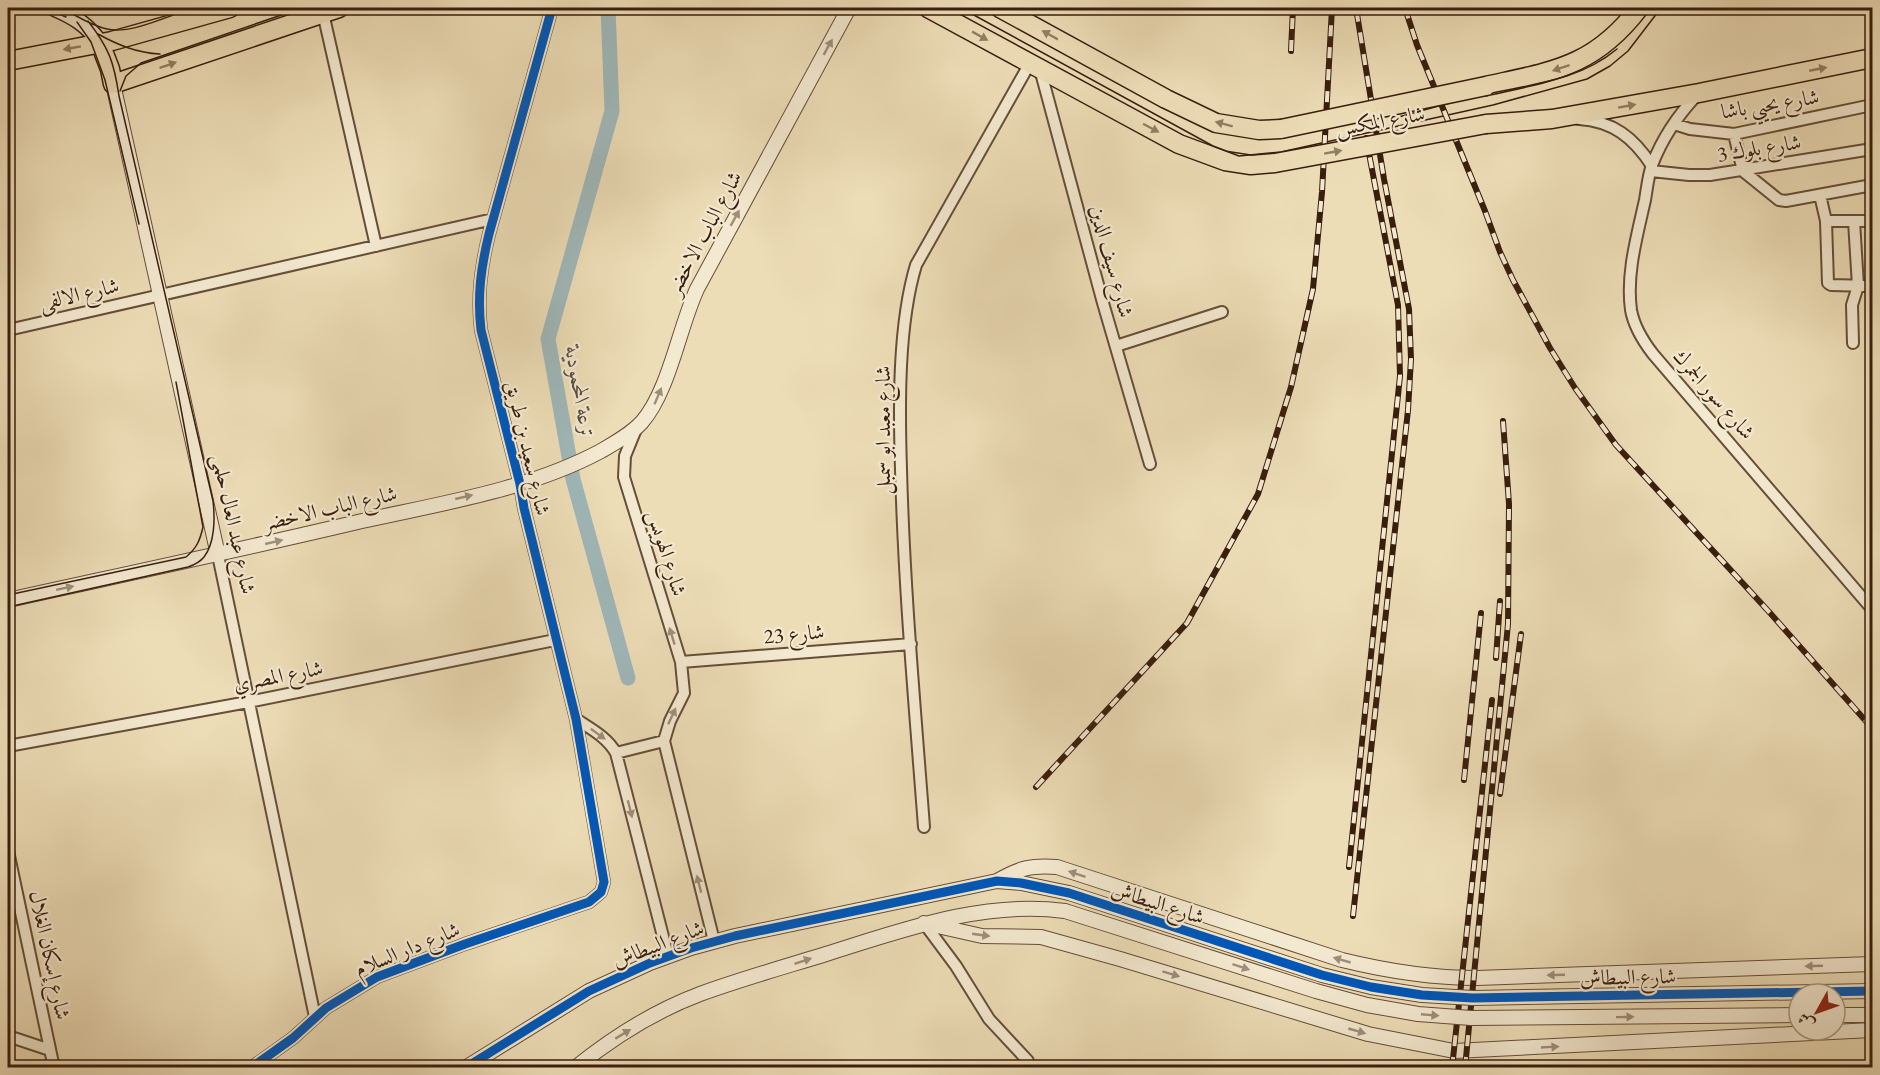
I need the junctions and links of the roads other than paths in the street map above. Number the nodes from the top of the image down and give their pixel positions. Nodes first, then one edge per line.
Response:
1 (54, 8) edge
2 (230, 8) edge
3 (552, 8) edge
4 (849, 8) edge
5 (928, 8) edge
6 (1000, 8) edge
7 (1638, 8) edge
8 (331, 10) edge
9 (1019, 12) edge
10 (100, 43) junction
11 (1872, 58) edge
12 (8, 61) edge
13 (1035, 66) junction
14 (113, 84) junction
15 (1699, 93) junction
16 (1872, 105) edge
17 (1552, 119) junction
18 (1674, 124) junction
19 (1734, 134) junction
20 (1872, 149) edge
21 (1652, 168) junction
22 (1743, 171) junction
23 (1872, 185) edge
24 (1820, 195) junction
25 (493, 219) junction
26 (1872, 220) edge
27 (1826, 221) junction
28 (1854, 221) junction
29 (376, 246) junction
30 (1857, 286) junction
31 (1872, 286) edge
32 (159, 295) junction
33 (1222, 312) dead end
34 (8, 330) edge
35 (1854, 343) dead end
36 (1116, 346) junction
37 (638, 426) junction
38 (1150, 464) dead end
39 (520, 484) junction
40 (218, 555) junction
41 (8, 600) edge
42 (1872, 609) edge
43 (555, 640) junction
44 (911, 644) junction
45 (681, 662) junction
46 (248, 702) junction
47 (576, 719) junction
48 (664, 741) junction
49 (8, 746) edge
50 (616, 753) junction
51 (924, 828) dead end
52 (8, 850) edge
53 (997, 881) junction
54 (11, 883) edge
55 (596, 898) joint
56 (924, 923) junction
57 (714, 941) junction
58 (668, 956) junction
59 (1872, 964) edge
60 (1872, 991) edge
61 (1872, 1014) edge
62 (1787, 1015) edge
63 (1847, 1015) edge
64 (315, 1017) junction
65 (1872, 1030) edge
66 (8, 1036) edge
67 (50, 1050) junction
68 (471, 1065) edge
69 (54, 1068) edge
70 (251, 1068) edge
71 (575, 1068) edge
72 (1021, 1068) edge

1 - 10 main road
2 - 10 main road
3 - 25 street, شارع سعيد بن طريق
37 -> 4 street, شارع الباب الاخضر
5 -> 13 main road, شارع المكس
6 - 9 main road, شارع المكس
7 -> 9 main road, شارع المكس, bridge
14 -> 8 main road
8 - 29 street
10 -> 12 main road
10 - 14 main road, شارع عبد العال حلمى
15 -> 11 main road, شارع المكس
13 -> 17 main road, شارع المكس, bridge
13 - 36 street, شارع سيف الدين
13 - 44 street, شارع معبد ابو سمبل
14 - 32 street, شارع عبد العال حلمى
17 -> 15 main road, شارع المكس
15 - 18 street, شارع سور الجمرك
16 - 19 street, شارع يحيي باشا
17 - 21 street
18 - 19 street, شارع يحيي باشا
18 - 21 street, شارع سور الجمرك
19 - 22 street
20 - 22 street, شارع بلوك 3
21 - 22 street, شارع بلوك 3
21 - 42 street, شارع سور الجمرك
22 - 24 street
23 - 24 street
24 - 27 street
25 - 29 street, شارع الالفى
25 - 39 street, شارع سعيد بن طريق
26 - 28 street
27 - 28 street
27 - 30 street
28 - 30 street
29 - 32 street, شارع الالفى
30 - 31 street
30 - 35 street
32 - 34 street, شارع الالفى
32 - 40 street, شارع عبد العال حلمى
33 - 36 street
36 - 38 street, شارع سيف الدين
37 - 39 street, شارع الباب الاخضر
45 -> 37 street, شارع الهويس
40 -> 39 street, شارع الباب الاخضر
39 - 43 street, شارع سعيد بن طريق
41 -> 40 street, شارع الباب الاخضر
40 - 46 street, شارع عبد العال حلمى
43 - 46 street, شارع المصري
43 - 47 street, شارع سعيد بن طريق
44 - 45 street, شارع 23
44 - 51 street, شارع معبد ابو سمبل
48 -> 45 street, شارع الهويس
46 - 49 street, شارع المصري
46 - 64 street, شارع عبد العال حلمى
47 -> 50 street
47 - 55 street, شارع سعيد بن طريق
48 - 50 street
57 -> 48 street
50 -> 58 street
52 - 54 street, شارع إسكان الغلال
53 - 57 street, شارع البيطاش
59 -> 53 street
53 - 60 street, شارع البيطاش, bridge
54 - 67 street, شارع إسكان الغلال
55 - 64 street, شارع دار السلام
56 -> 62 street, شارع البيطاش, bridge
56 -> 65 street
71 -> 56 street, شارع البيطاش
56 - 72 street
57 - 58 street, شارع البيطاش
58 - 68 street, شارع البيطاش
61 - 63 street
64 - 70 street, شارع دار السلام
66 - 67 street
67 - 69 street, شارع إسكان الغلال

